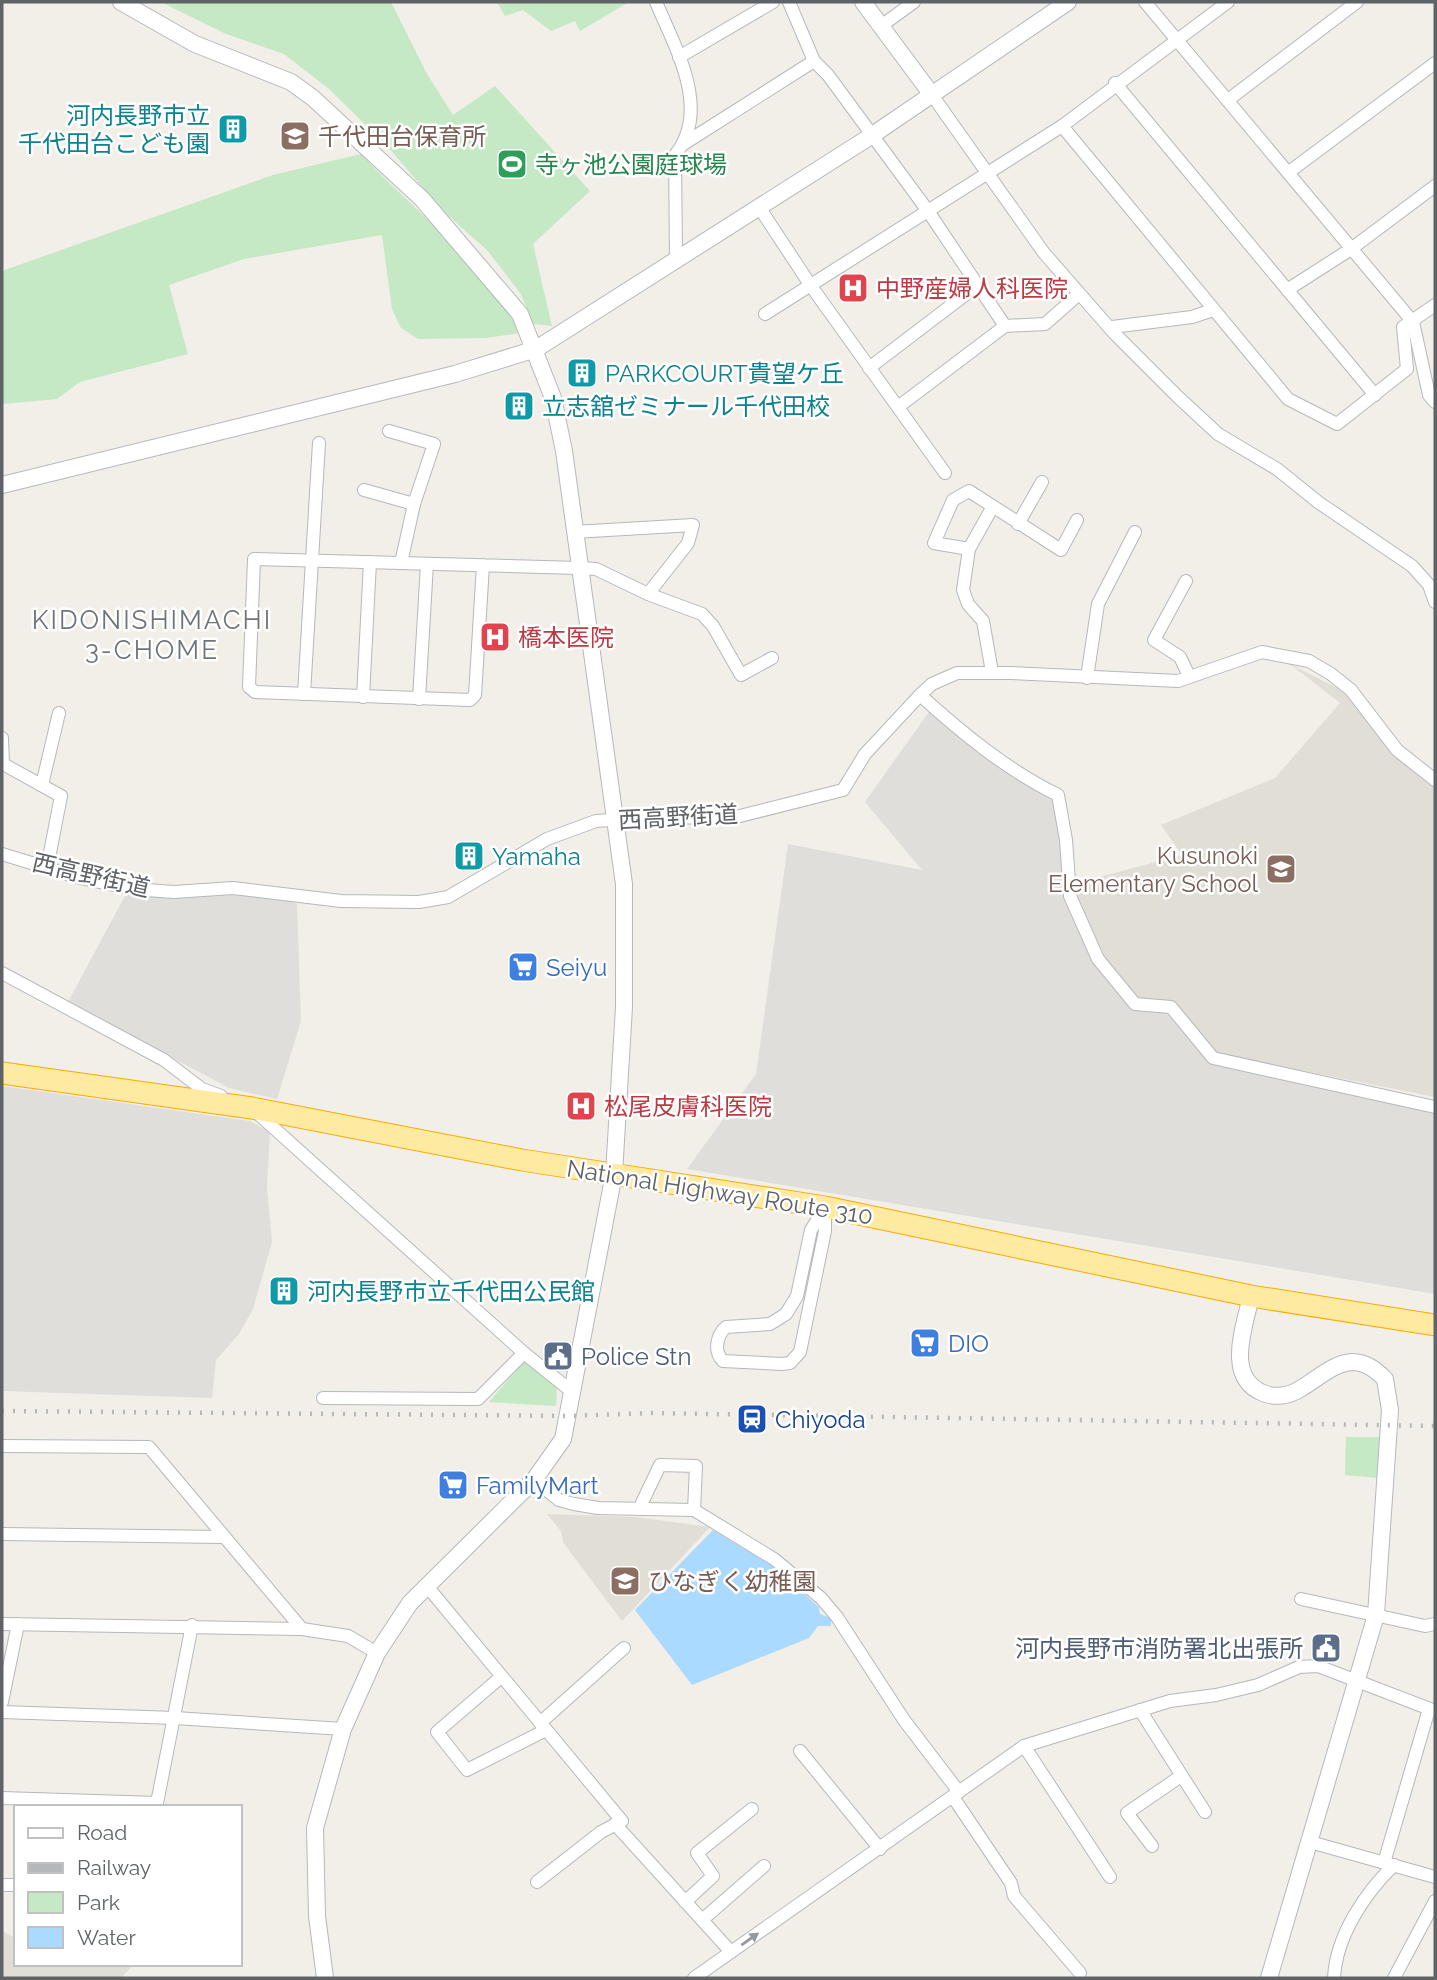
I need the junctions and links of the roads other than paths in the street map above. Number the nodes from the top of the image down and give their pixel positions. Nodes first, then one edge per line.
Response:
1 (121, 2) edge
2 (656, 2) edge
3 (773, 2) edge
4 (789, 2) edge
5 (863, 2) edge
6 (914, 2) edge
7 (1069, 2) edge
8 (1145, 2) edge
9 (1228, 2) edge
10 (1357, 2) edge
11 (881, 26) junction
12 (1176, 39) junction
13 (679, 57) junction
14 (814, 61) junction
15 (1435, 63) edge
16 (1115, 83) junction
17 (932, 96) junction
18 (1228, 100) junction
19 (1062, 126) junction
20 (870, 135) junction
21 (685, 143) junction
22 (1289, 172) junction
23 (987, 173) junction
24 (1435, 186) edge
25 (759, 207) junction
26 (928, 211) junction
27 (1350, 249) junction
28 (676, 258) junction
29 (978, 285) junction
30 (811, 286) junction
31 (1287, 290) junction
32 (1079, 295) junction
33 (1435, 305) edge
34 (1213, 310) junction
35 (765, 314) dead end
36 (1413, 322) junction
37 (1005, 326) junction
38 (1112, 327) junction
39 (536, 349) junction
40 (869, 368) junction
41 (1375, 395) junction
42 (1435, 402) edge
43 (898, 407) junction
44 (389, 430) dead end
45 (319, 443) dead end
46 (945, 473) dead end
47 (1042, 482) dead end
48 (2, 485) edge
49 (364, 490) dead end
50 (414, 504) junction
51 (992, 508) junction
52 (1077, 520) dead end
53 (1018, 524) junction
54 (574, 532) junction
55 (1135, 533) dead end
56 (969, 548) junction
57 (312, 561) junction
58 (370, 562) junction
59 (401, 563) junction
60 (427, 564) junction
61 (483, 565) junction
62 (578, 568) junction
63 (1186, 581) dead end
64 (648, 594) junction
65 (1435, 602) edge
66 (772, 658) dead end
67 (992, 672) junction
68 (1189, 676) junction
69 (1087, 678) junction
70 (304, 694) junction
71 (920, 695) junction
72 (363, 697) junction
73 (419, 699) junction
74 (59, 713) dead end
75 (2, 738) edge
76 (1435, 780) edge
77 (42, 785) junction
78 (617, 820) junction
79 (2, 854) edge
80 (47, 868) junction
81 (2, 973) edge
82 (2, 1073) edge
83 (253, 1108) junction
84 (1435, 1108) edge
85 (614, 1174) junction
86 (825, 1207) junction
87 (1251, 1296) junction
88 (1435, 1325) edge
89 (524, 1353) junction
90 (570, 1390) junction
91 (323, 1398) dead end
92 (2, 1446) edge
93 (534, 1480) junction
94 (639, 1509) junction
95 (694, 1510) junction
96 (2, 1534) edge
97 (222, 1537) junction
98 (426, 1585) junction
99 (1301, 1599) dead end
100 (1376, 1615) junction
101 (2, 1624) edge
102 (18, 1624) junction
103 (1435, 1624) edge
104 (192, 1625) junction
105 (302, 1629) junction
106 (624, 1648) dead end
107 (377, 1653) junction
108 (501, 1678) junction
109 (1356, 1681) junction
110 (2, 1702) edge
111 (1140, 1710) junction
112 (1432, 1710) edge
113 (2, 1712) edge
114 (175, 1718) junction
115 (543, 1727) junction
116 (343, 1729) junction
117 (1024, 1746) junction
118 (800, 1751) dead end
119 (1181, 1776) junction
120 (956, 1795) junction
121 (2, 1798) edge
122 (90, 1804) edge
123 (752, 1809) dead end
124 (1205, 1812) dead end
125 (615, 1824) junction
126 (1310, 1842) junction
127 (1152, 1846) dead end
128 (880, 1849) junction
129 (1389, 1864) junction
130 (764, 1866) dead end
131 (1110, 1877) dead end
132 (1435, 1877) edge
133 (537, 1882) dead end
134 (1435, 1901) edge
135 (685, 1902) junction
136 (702, 1920) junction
137 (730, 1952) junction
138 (1080, 1973) dead end
139 (325, 1978) edge
140 (694, 1978) edge
141 (1269, 1978) edge
142 (1334, 1978) edge
143 (1394, 1978) edge

1 - 39 street
2 - 13 street
3 - 13 street
4 - 14 street
5 - 11 street
6 - 11 street
7 - 17 street
8 - 12 street
9 - 12 street
10 - 18 street
11 - 17 street
12 - 16 street
12 - 18 street
13 - 21 street
14 - 20 street
14 - 21 street
15 - 22 street
16 - 19 street
16 - 31 street
17 - 20 street
17 - 23 street
18 - 22 street
19 - 23 street
19 - 34 street
20 - 25 street
20 - 26 street
21 - 28 street
22 - 27 street
23 - 26 street
23 - 32 street
24 - 27 street
25 - 28 street
25 - 30 street
26 - 29 street
26 - 30 street
27 - 31 street
27 - 36 street
28 - 39 street
29 - 37 street
29 - 40 street
30 - 35 street
30 - 40 street
31 - 41 street
32 - 37 street
32 - 38 street
33 - 36 street
34 - 38 street
34 - 41 street
36 - 41 street
36 - 42 street
37 - 43 street
38 - 65 street
39 - 48 street
39 - 54 street
40 - 43 street
43 - 46 street
44 - 50 street
45 - 57 street
47 - 53 street
49 - 50 street
50 - 59 street
51 - 53 street
51 - 56 street
51 - 56 street
52 - 53 street
54 - 62 street
54 - 64 street
55 - 69 street
56 - 67 street
57 - 58 street
57 - 70 street
57 - 70 street
58 - 59 street
58 - 72 street
59 - 60 street
60 - 61 street
60 - 73 street
61 - 62 street
61 - 73 street
62 - 64 street
62 - 78 street
63 - 68 street
64 - 66 street
67 - 69 street, 西高野街道
67 - 71 street, 西高野街道
68 - 69 street, 西高野街道
68 - 76 street, 西高野街道
70 - 72 street
71 - 78 street, 西高野街道
71 - 84 street
72 - 73 street
74 - 77 street
75 - 77 street
77 - 80 street
78 - 80 street, 西高野街道
78 - 85 street
79 - 80 street, 西高野街道
81 - 83 street
82 - 83 highway, National Highway Route 310
83 - 85 highway, National Highway Route 310
83 - 89 street
85 - 86 highway, National Highway Route 310
85 - 90 street
86 - 86 street
86 - 87 highway, National Highway Route 310
87 - 88 highway, National Highway Route 310
87 - 100 street
89 - 90 street
89 - 91 street
90 - 93 street
92 - 97 street
93 - 94 street
93 - 98 street
94 - 95 street
94 - 95 street
95 - 120 street
96 - 97 street
97 - 105 street
98 - 107 street
98 - 108 street
99 - 100 street
100 - 103 street
100 - 109 street
101 - 102 street
102 - 104 street
102 - 110 street
104 - 105 street
104 - 114 street
105 - 107 street
106 - 115 street
107 - 116 street
108 - 115 street
108 - 115 street
109 - 111 street
109 - 112 street
109 - 126 street
111 - 117 street
111 - 119 street
112 - 129 street
113 - 114 street
114 - 116 street
114 - 122 street
115 - 125 street
116 - 139 street
117 - 120 street
117 - 131 street
118 - 128 street
119 - 124 street
119 - 127 street
120 - 128 street
120 - 138 street
121 - 122 street
123 - 135 street
125 - 133 street
125 - 135 street
126 - 129 street
126 - 141 street
137 -> 128 street
129 - 132 street
129 - 142 street
130 - 136 street
134 - 143 street
135 - 136 street
136 - 137 street
137 - 140 street

